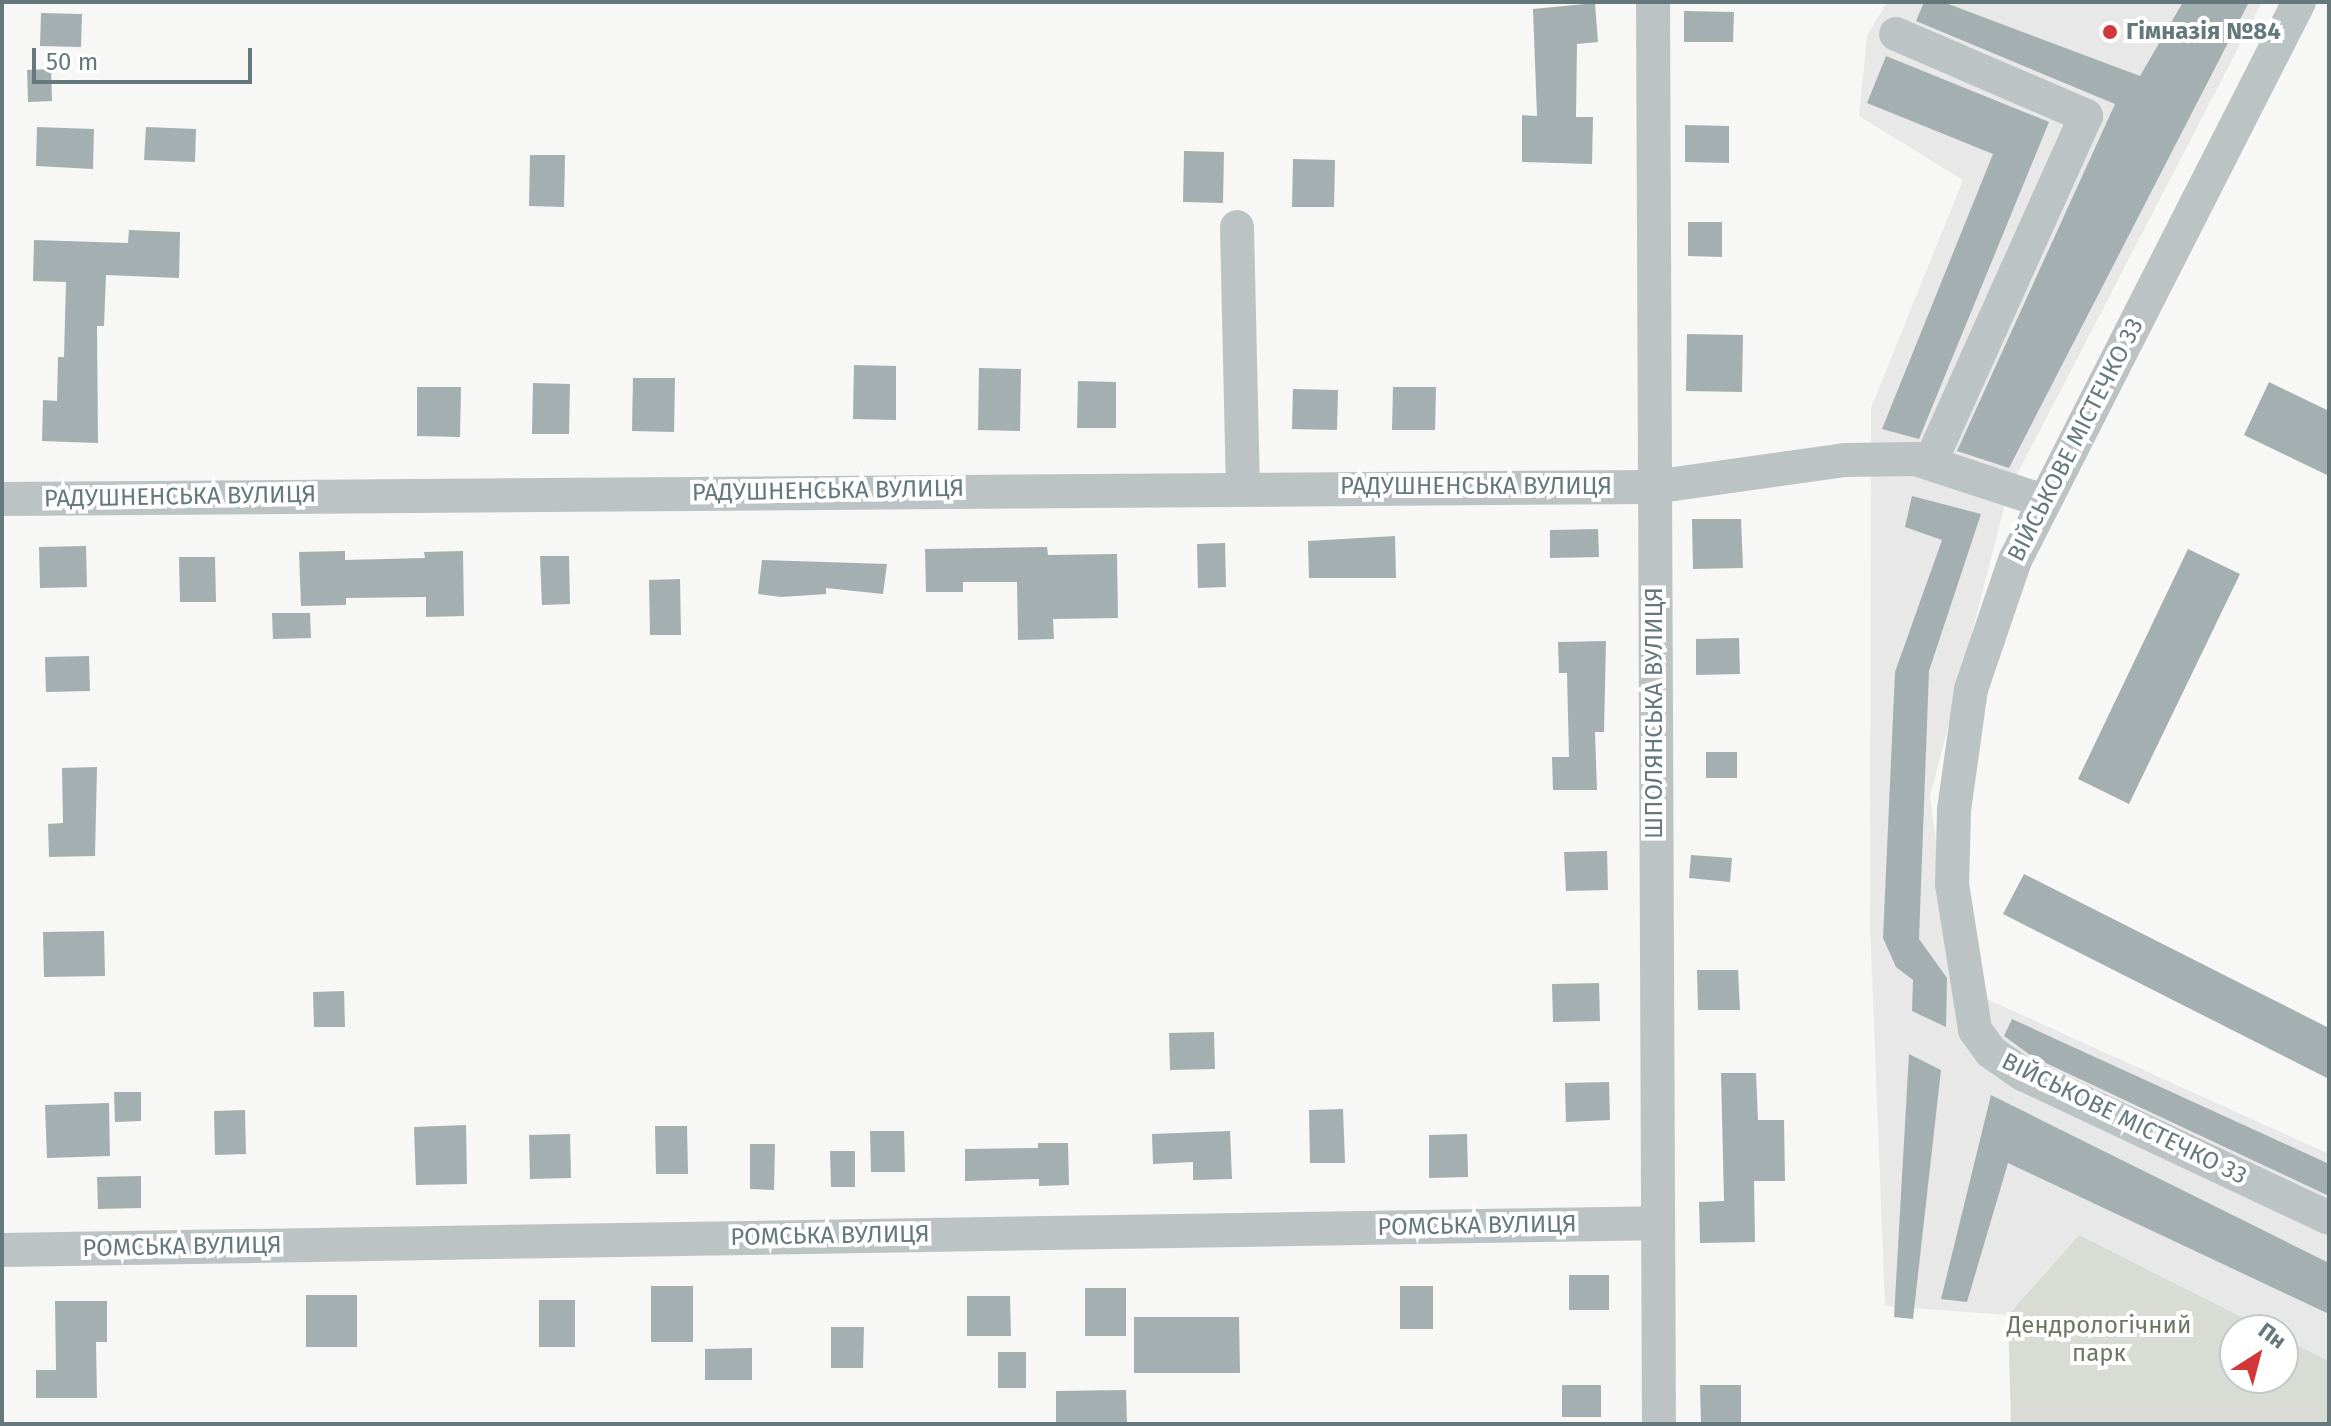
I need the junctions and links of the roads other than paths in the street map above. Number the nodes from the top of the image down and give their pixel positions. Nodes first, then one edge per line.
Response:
1 (1653, 2) edge
2 (2299, 2) edge
3 (1896, 34) dead end
4 (1237, 227) dead end
5 (1930, 463) junction
6 (1653, 487) junction
7 (1243, 488) junction
8 (2, 499) edge
9 (2041, 500) junction
10 (2329, 1218) edge
11 (1657, 1223) junction
12 (2, 1250) edge
13 (1659, 1424) edge

1 - 6 street, ШПОЛЯНСЬКА ВУЛИЦЯ
2 - 9 street, ВІЙСЬКОВЕ МІСТЕЧКО 33
3 - 5 street
4 - 7 street
5 - 6 street, РАДУШНЕНСЬКА ВУЛИЦЯ
5 - 9 street, РАДУШНЕНСЬКА ВУЛИЦЯ
6 - 7 street, РАДУШНЕНСЬКА ВУЛИЦЯ
6 - 11 street, ШПОЛЯНСЬКА ВУЛИЦЯ
7 - 8 street, РАДУШНЕНСЬКА ВУЛИЦЯ
9 - 10 street, ВІЙСЬКОВЕ МІСТЕЧКО 33
11 - 12 street, РОМСЬКА ВУЛИЦЯ
11 - 13 street, ШПОЛЯНСЬКА ВУЛИЦЯ

